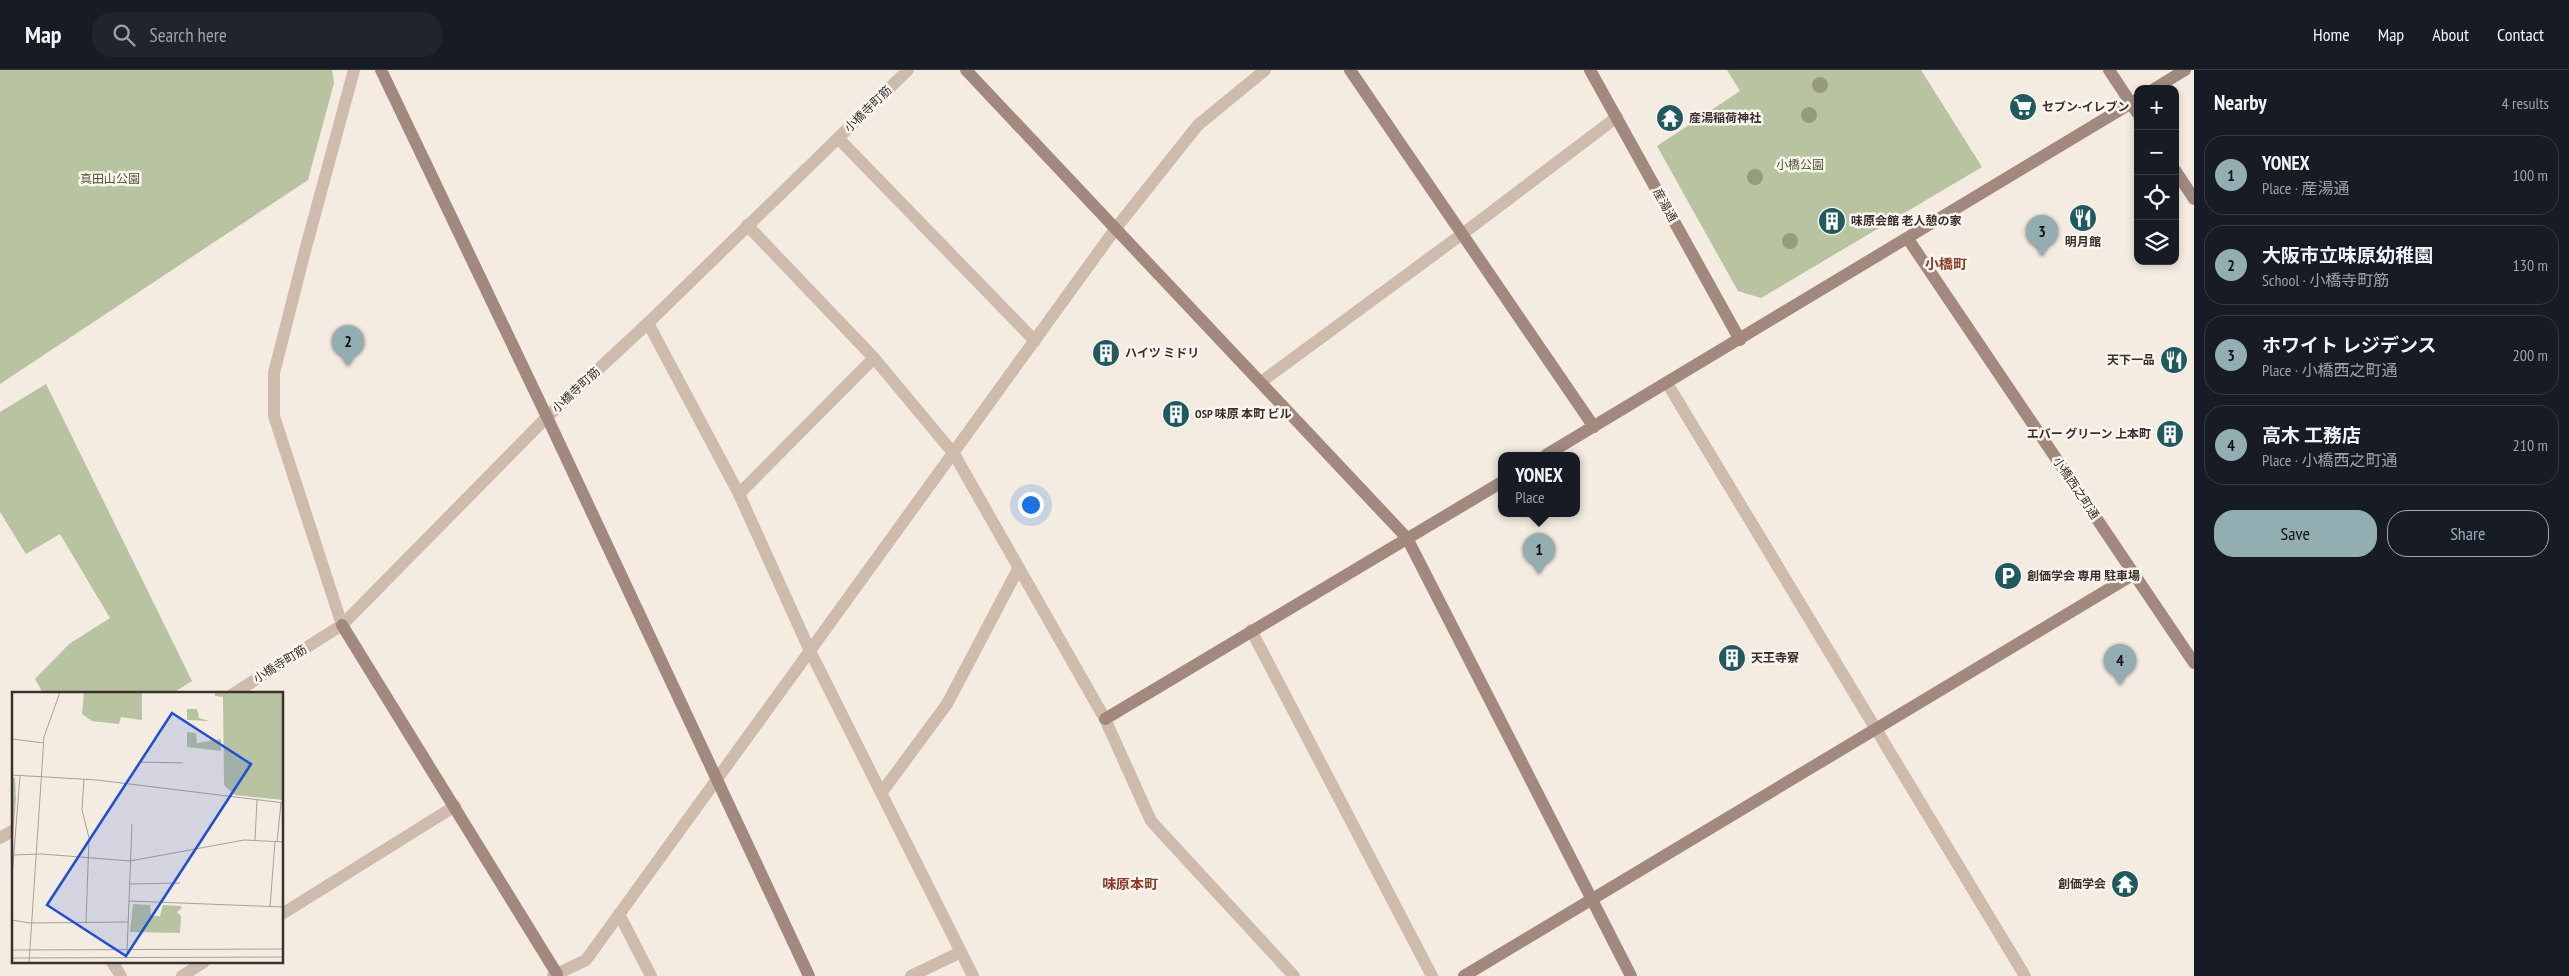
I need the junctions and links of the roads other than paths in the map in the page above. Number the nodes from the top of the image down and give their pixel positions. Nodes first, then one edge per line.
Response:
1 (354, 70) edge
2 (381, 70) edge
3 (908, 70) edge
4 (966, 70) edge
5 (1265, 70) edge
6 (1350, 70) edge
7 (1590, 70) edge
8 (2109, 70) edge
9 (2185, 70) edge
10 (2161, 85) edge
11 (2134, 101) edge
12 (1617, 117) junction
13 (838, 138) junction
14 (2178, 175) edge
15 (2194, 198) edge
16 (747, 225) junction
17 (1116, 228) junction
18 (1462, 234) junction
19 (1908, 239) junction
20 (648, 323) junction
21 (1740, 340) junction
22 (1035, 341) junction
23 (874, 358) junction
24 (1261, 382) junction
25 (1667, 383) junction
26 (547, 417) junction
27 (1594, 427) junction
28 (1551, 452) edge
29 (954, 454) junction
30 (1498, 484) edge
31 (739, 494) junction
32 (1408, 538) junction
33 (1018, 569) junction
34 (2134, 574) junction
35 (342, 625) junction
36 (1251, 630) junction
37 (810, 651) junction
38 (2194, 663) edge
39 (236, 692) edge
40 (1105, 719) junction
41 (1877, 729) junction
42 (716, 778) junction
43 (882, 792) junction
44 (455, 806) junction
45 (12, 831) edge
46 (0, 838) edge
47 (1593, 900) junction
48 (284, 913) edge
49 (619, 914) junction
50 (961, 952) junction
51 (113, 964) edge
52 (201, 964) edge
53 (555, 975) edge
54 (121, 976) edge
55 (182, 976) edge
56 (651, 976) edge
57 (809, 976) edge
58 (911, 976) edge
59 (973, 976) edge
60 (1294, 976) edge
61 (1432, 976) edge
62 (1464, 976) edge
63 (1631, 976) edge
64 (2025, 976) edge

1 - 35 street
2 - 26 street
3 - 13 street, 小橋寺町筋
4 - 17 street
5 - 17 street
6 - 18 street
7 - 12 street, 産湯通
8 - 11 street
9 - 10 street
11 - 19 street
12 - 18 street
12 - 21 street, 産湯通
13 - 16 street, 小橋寺町筋
13 - 22 street
14 - 15 street
16 - 20 street, 小橋寺町筋
16 - 23 street
17 - 22 street
17 - 24 street
18 - 24 street
18 - 27 street
19 - 21 street
19 - 34 street, 小橋西之町通
20 - 26 street, 小橋寺町筋
20 - 31 street
21 - 25 street
22 - 29 street
23 - 29 street
23 - 31 street
24 - 32 street
25 - 27 street
25 - 41 street
26 - 35 street, 小橋寺町筋
26 - 42 street
27 - 28 street
29 - 33 street
29 - 37 street
30 - 32 street
31 - 37 street
32 - 36 street
32 - 47 street
33 - 40 street
33 - 43 street
34 - 38 street, 小橋西之町通
34 - 41 street
35 - 39 street, 小橋寺町筋
35 - 44 street
36 - 40 street
36 - 61 street
37 - 42 street
37 - 43 street
40 - 60 street
41 - 47 street
41 - 64 street
42 - 49 street
42 - 57 street
43 - 50 street
44 - 48 street
44 - 53 street
45 - 46 street
47 - 62 street
47 - 63 street
49 - 53 street
49 - 56 street
50 - 58 street
50 - 59 street
51 - 54 street
52 - 55 street

